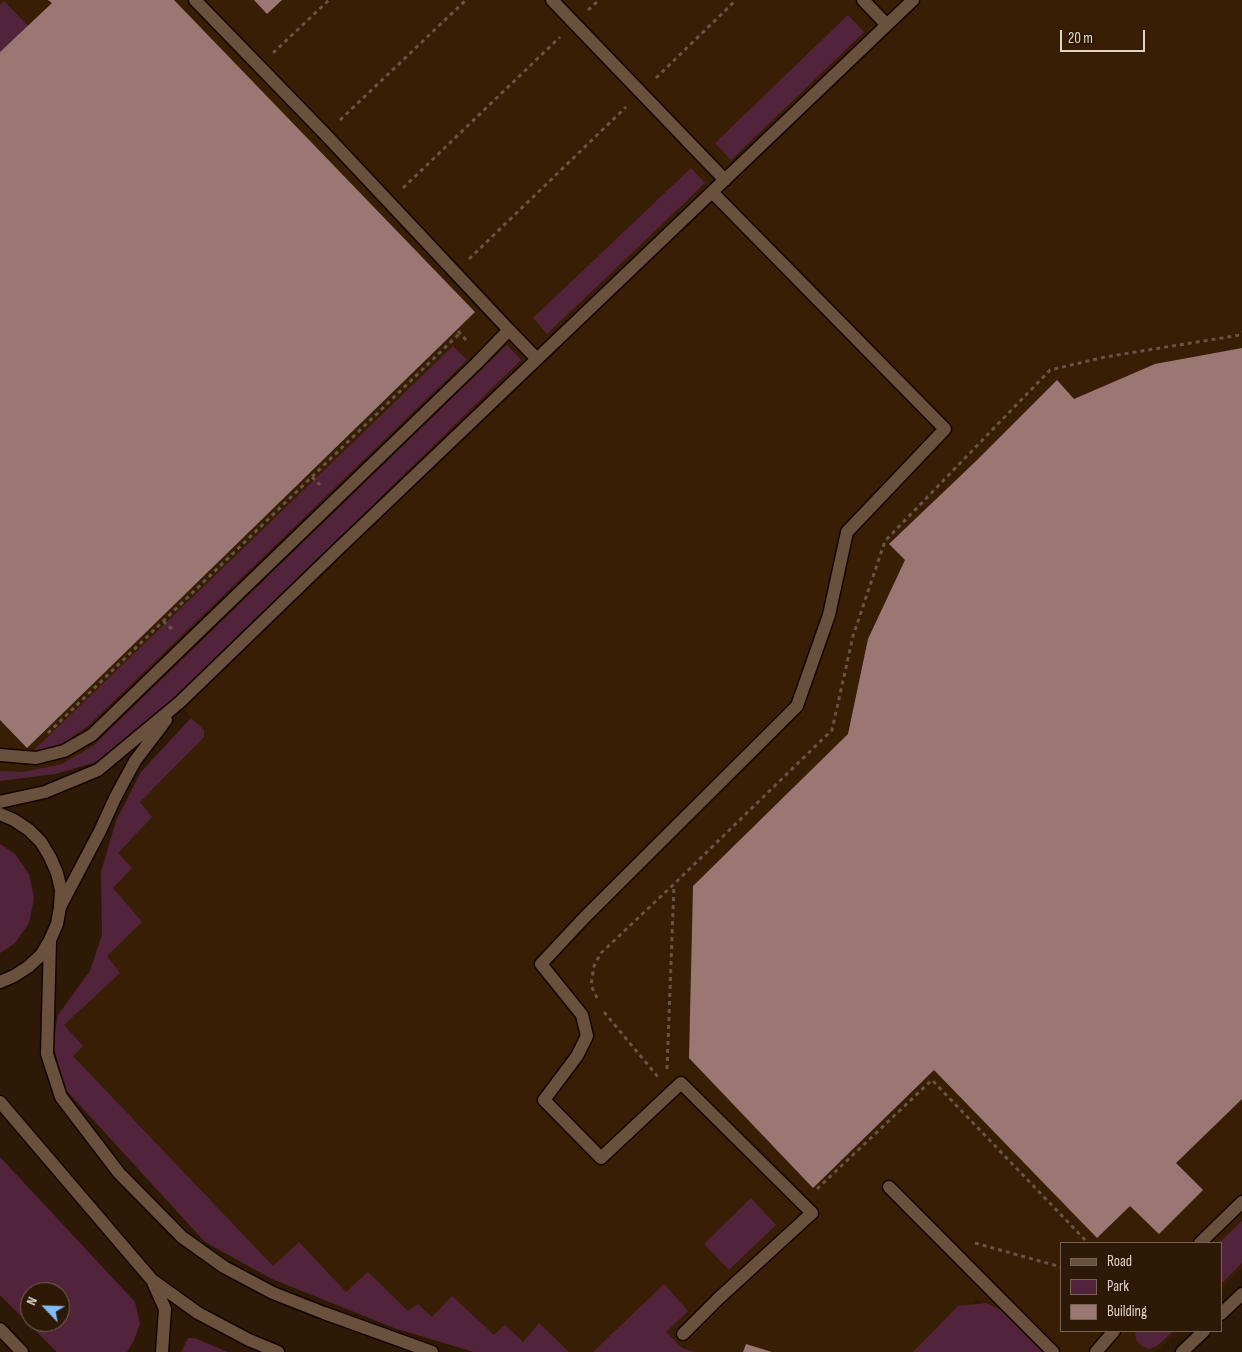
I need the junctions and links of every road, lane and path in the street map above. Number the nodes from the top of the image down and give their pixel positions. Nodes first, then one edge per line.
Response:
1 (195, 0) edge
2 (328, 0) edge
3 (466, 0) edge
4 (552, 0) edge
5 (599, 0) edge
6 (736, 0) edge
7 (863, 0) edge
8 (913, 0) edge
9 (574, 23) junction
10 (887, 24) junction
11 (259, 66) junction
12 (641, 92) junction
13 (340, 120) dead end
14 (725, 180) junction
15 (712, 192) junction
16 (389, 202) junction
17 (466, 262) dead end
18 (509, 330) junction
19 (1242, 332) edge
20 (470, 344) dead end
21 (537, 359) junction
22 (180, 702) junction
23 (0, 754) edge
24 (24, 757) junction
25 (0, 802) edge
26 (0, 814) edge
27 (674, 884) junction
28 (60, 907) junction
29 (50, 940) junction
30 (0, 982) edge
31 (598, 1000) dead end
32 (601, 1008) dead end
33 (668, 1091) junction
34 (0, 1102) edge
35 (889, 1187) dead end
36 (1242, 1202) edge
37 (802, 1203) junction
38 (970, 1242) dead end
39 (1087, 1242) edge
40 (1201, 1242) edge
41 (1060, 1267) edge
42 (152, 1280) junction
43 (1242, 1294) edge
44 (1222, 1313) edge
45 (0, 1329) edge
46 (1113, 1332) edge
47 (1203, 1332) edge
48 (683, 1334) dead end
49 (22, 1352) edge
50 (162, 1352) edge
51 (278, 1352) edge
52 (432, 1352) edge
53 (1053, 1352) edge
54 (1096, 1352) edge
55 (1182, 1352) edge

1 - 11 street
2 - 11 path
3 - 13 path
4 - 9 street
5 - 9 path
6 - 12 path
7 - 10 street
8 - 10 street
9 - 12 street
9 - 16 path
10 - 14 street
11 - 16 street
12 - 14 street
12 - 17 path
14 - 15 street
15 - 21 street
15 - 33 street
16 - 18 street
18 - 21 street
18 - 24 street
19 - 27 path
20 - 24 path
21 - 22 street
22 - 25 street
22 - 28 street
23 - 24 street
26 - 28 street
27 - 31 path
27 - 33 path
28 - 29 street
29 - 30 street
29 - 52 street
32 - 33 path
33 - 37 street
34 - 42 street
35 - 53 street
36 - 40 street
37 - 39 path
37 - 48 street
38 - 41 path
42 - 50 street
42 - 51 street
43 - 44 street
45 - 49 street
46 - 54 street
47 - 55 street

